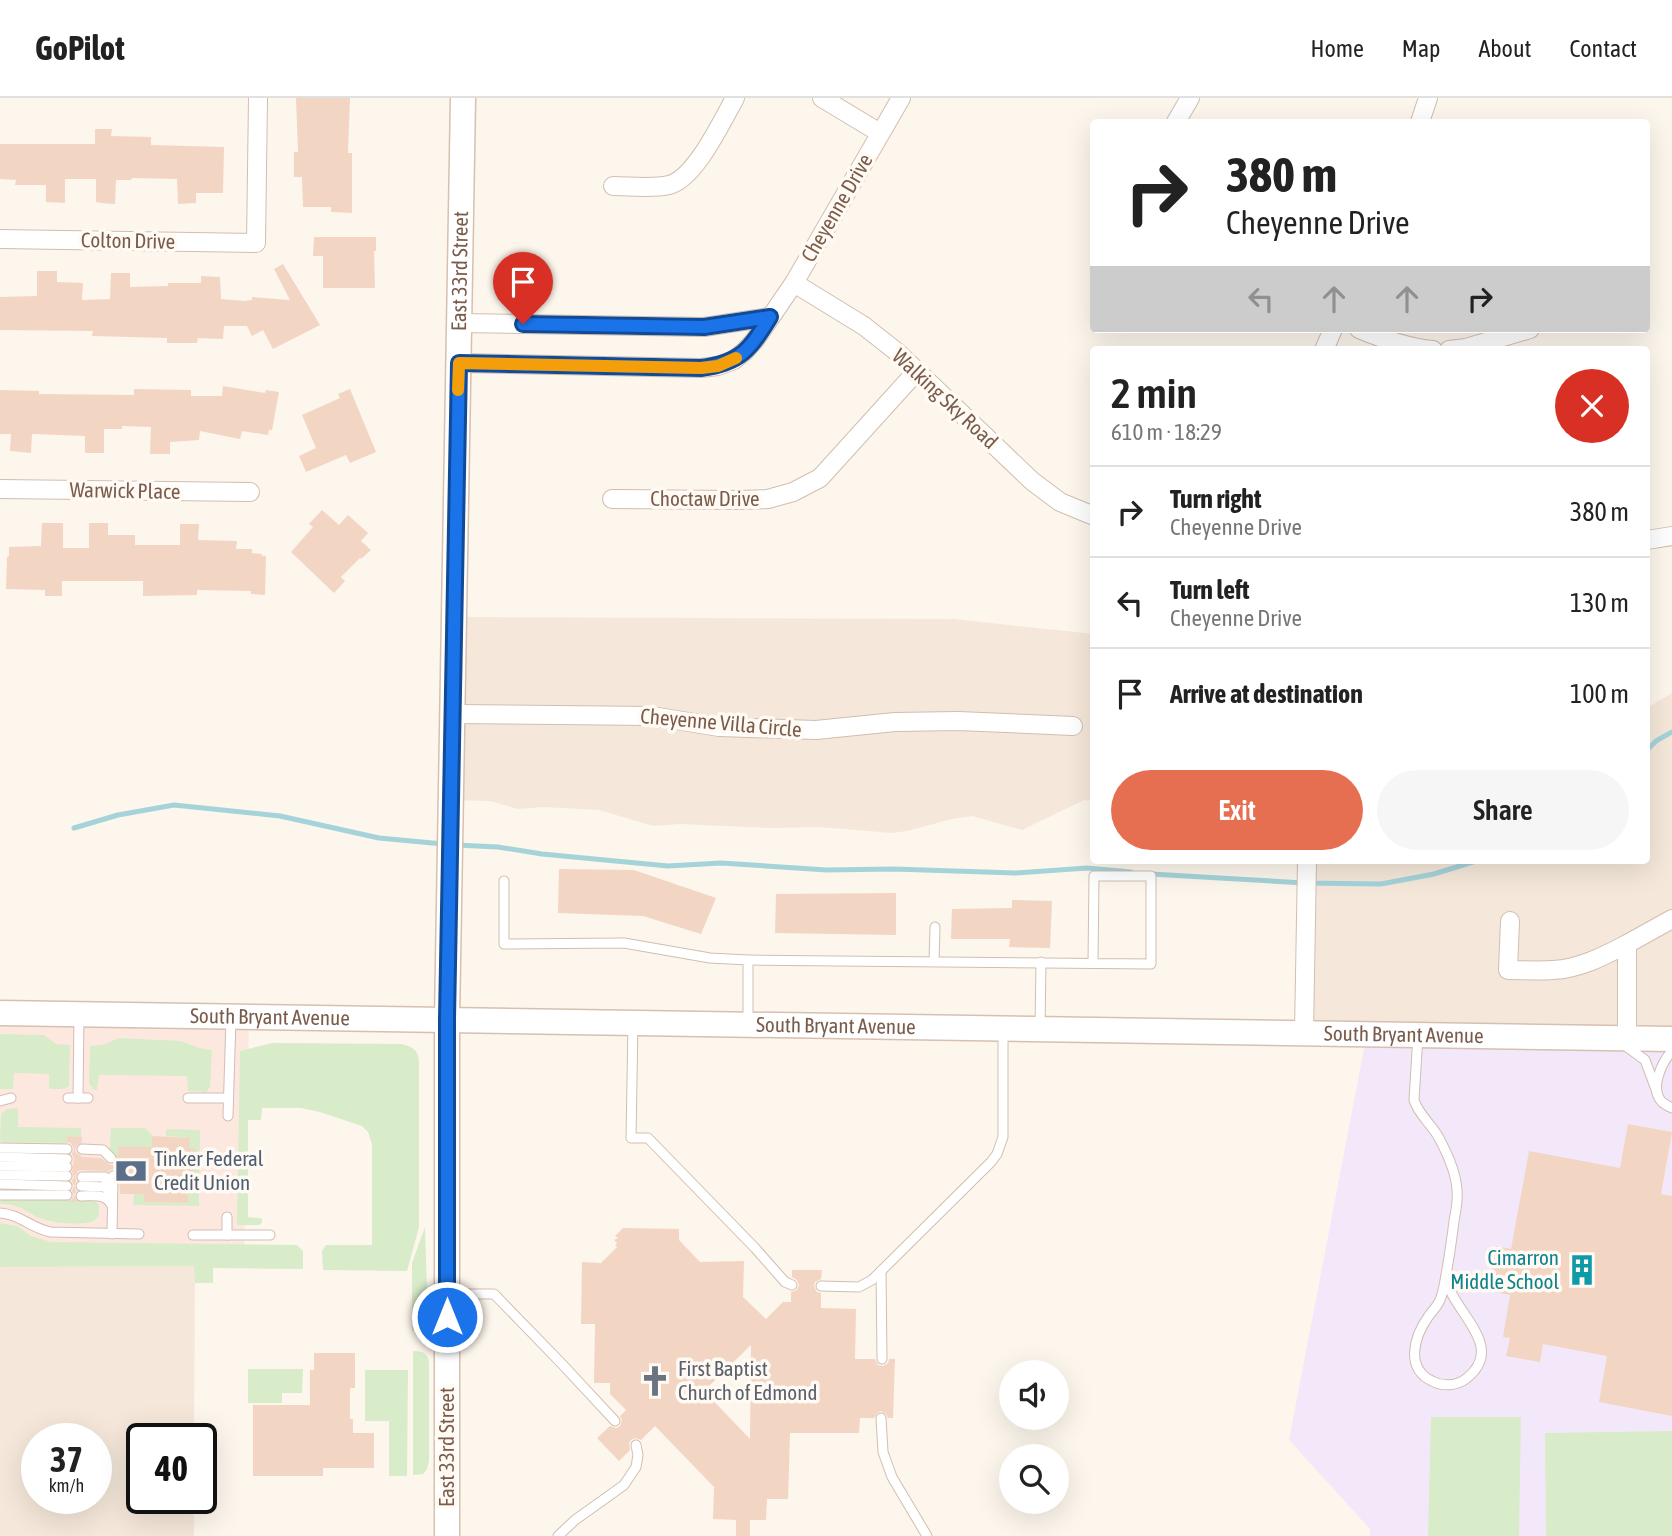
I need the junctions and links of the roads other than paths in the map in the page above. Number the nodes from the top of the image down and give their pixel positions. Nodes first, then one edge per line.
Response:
1 (258, 98) edge
2 (463, 98) edge
3 (735, 98) edge
4 (822, 98) edge
5 (901, 98) edge
6 (1190, 98) edge
7 (1428, 98) edge
8 (1178, 119) edge
9 (1421, 119) edge
10 (880, 133) junction
11 (613, 186) dead end
12 (0, 239) edge
13 (794, 283) junction
14 (770, 317) junction
15 (459, 323) junction
16 (1370, 333) edge
17 (1517, 333) edge
18 (1409, 346) edge
19 (1473, 346) edge
20 (459, 363) junction
21 (916, 372) junction
22 (0, 489) edge
23 (250, 492) dead end
24 (612, 499) dead end
25 (1090, 514) edge
26 (1672, 536) edge
27 (1650, 540) edge
28 (453, 714) junction
29 (1073, 726) dead end
30 (1307, 864) edge
31 (504, 880) dead end
32 (1672, 919) edge
33 (1510, 921) dead end
34 (935, 927) dead end
35 (1627, 944) junction
36 (748, 960) junction
37 (934, 961) junction
38 (1041, 962) junction
39 (1093, 963) junction
40 (0, 1013) edge
41 (79, 1013) junction
42 (231, 1016) junction
43 (447, 1019) junction
44 (634, 1022) junction
45 (747, 1023) junction
46 (1003, 1028) junction
47 (1040, 1028) junction
48 (1304, 1032) junction
49 (1418, 1034) junction
50 (1620, 1038) junction
51 (1672, 1039) edge
52 (1672, 1051) edge
53 (1657, 1092) junction
54 (11, 1098) dead end
55 (68, 1098) dead end
56 (188, 1098) dead end
57 (228, 1098) junction
58 (0, 1101) edge
59 (1672, 1108) edge
60 (228, 1116) dead end
61 (0, 1148) edge
62 (82, 1149) dead end
63 (0, 1157) edge
64 (111, 1158) dead end
65 (0, 1166) edge
66 (67, 1172) junction
67 (0, 1175) edge
68 (110, 1176) dead end
69 (0, 1184) edge
70 (0, 1195) edge
71 (112, 1206) junction
72 (0, 1213) edge
73 (227, 1217) dead end
74 (112, 1234) junction
75 (139, 1234) dead end
76 (193, 1235) dead end
77 (227, 1235) junction
78 (270, 1235) dead end
79 (1447, 1269) junction
80 (881, 1271) junction
81 (792, 1286) dead end
82 (821, 1286) dead end
83 (447, 1294) junction
84 (882, 1359) dead end
85 (881, 1418) dead end
86 (615, 1421) dead end
87 (636, 1445) dead end
88 (447, 1536) edge
89 (558, 1536) edge
90 (927, 1536) edge

1 - 12 street, Colton Drive
2 - 15 street, East 33rd Street
3 - 11 street
4 - 10 street
5 - 10 street, Cheyenne Drive
6 - 8 street
7 - 9 street
10 - 13 street, Cheyenne Drive
13 - 14 street, Cheyenne Drive
13 - 21 street, Walking Sky Road
14 - 15 street
14 - 20 street, Cheyenne Drive
15 - 20 street, East 33rd Street
16 - 18 street
17 - 19 street
20 - 28 street, East 33rd Street
21 - 24 street, Choctaw Drive
21 - 25 street, Walking Sky Road
22 - 23 street, Warwick Place
26 - 27 street
28 - 29 street, Cheyenne Villa Circle
28 - 43 street, East 33rd Street
30 - 48 street
31 - 36 lane
32 - 35 street
33 - 35 street
34 - 37 lane
35 - 50 street
36 - 37 lane
36 - 45 lane
37 - 38 lane
38 - 39 lane
38 - 47 lane
39 - 39 lane
40 - 41 street, South Bryant Avenue
41 - 42 street, South Bryant Avenue
41 - 55 lane
42 - 43 street, South Bryant Avenue
42 - 57 lane
43 - 44 street, South Bryant Avenue
43 - 83 street, East 33rd Street
44 - 45 street, South Bryant Avenue
44 - 81 lane
45 - 46 street, South Bryant Avenue
46 - 47 street, South Bryant Avenue
46 - 80 lane
47 - 48 street, South Bryant Avenue
48 - 49 street, South Bryant Avenue
49 - 50 street, South Bryant Avenue
49 - 79 lane
50 - 51 street, South Bryant Avenue
50 - 53 lane
52 - 53 lane
53 - 59 lane
54 - 58 lane
56 - 57 lane
57 - 60 lane
61 - 66 lane
62 - 64 lane
63 - 66 lane
65 - 66 lane
66 - 67 lane
66 - 69 lane
66 - 70 lane
68 - 71 lane
71 - 71 lane
71 - 74 lane
72 - 74 lane
73 - 77 lane
74 - 75 lane
76 - 77 lane
77 - 78 lane
79 - 79 lane
80 - 82 lane
80 - 84 lane
83 - 86 lane
83 - 88 street, East 33rd Street
85 - 90 lane
87 - 89 lane

